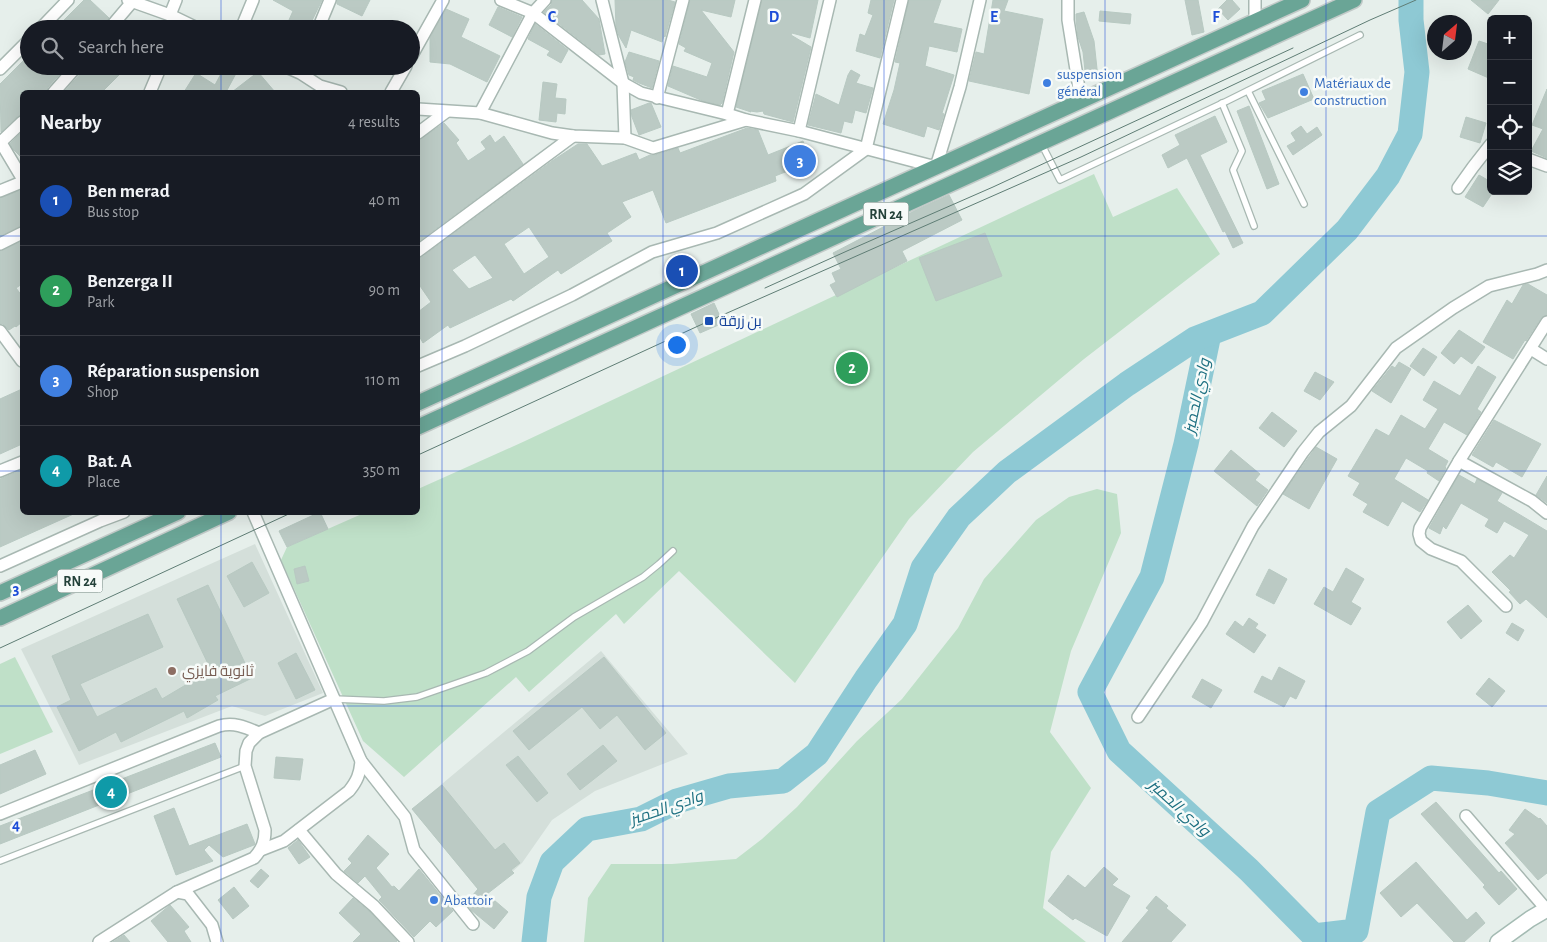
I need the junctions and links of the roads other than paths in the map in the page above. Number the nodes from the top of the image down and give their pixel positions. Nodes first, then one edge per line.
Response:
1 (68, 0) edge
2 (176, 0) edge
3 (253, 0) edge
4 (330, 0) edge
5 (443, 0) edge
6 (501, 0) edge
7 (545, 0) edge
8 (602, 0) edge
9 (683, 0) edge
10 (754, 0) edge
11 (830, 0) edge
12 (902, 0) edge
13 (980, 0) edge
14 (1068, 0) edge
15 (1255, 0) edge
16 (1302, 0) edge
17 (1354, 0) edge
18 (130, 1) edge
19 (533, 13) junction
20 (49, 20) edge
21 (116, 20) edge
22 (173, 20) edge
23 (175, 20) edge
24 (245, 20) edge
25 (322, 20) edge
26 (1254, 22) junction
27 (1360, 35) dead end
28 (420, 41) edge
29 (20, 49) edge
30 (0, 69) edge
31 (69, 75) edge
32 (157, 75) edge
33 (305, 75) edge
34 (401, 75) edge
35 (623, 83) junction
36 (316, 89) edge
37 (56, 90) edge
38 (151, 90) edge
39 (392, 90) edge
40 (1248, 91) junction
41 (657, 98) junction
42 (1081, 101) junction
43 (1222, 103) junction
44 (420, 109) edge
45 (446, 112) junction
46 (480, 113) junction
47 (727, 114) junction
48 (746, 120) junction
49 (20, 124) edge
50 (799, 131) junction
51 (420, 132) edge
52 (573, 136) junction
53 (626, 138) junction
54 (0, 141) edge
55 (1041, 143) junction
56 (866, 149) junction
57 (1487, 150) edge
58 (1532, 160) edge
59 (1547, 166) edge
60 (936, 167) junction
61 (20, 175) edge
62 (20, 183) edge
63 (1458, 188) dead end
64 (0, 191) edge
65 (1304, 204) dead end
66 (1254, 226) dead end
67 (20, 234) edge
68 (0, 244) edge
69 (420, 250) edge
70 (1547, 270) edge
71 (1547, 322) edge
72 (0, 331) edge
73 (1531, 349) junction
74 (20, 357) edge
75 (1547, 359) edge
76 (420, 365) edge
77 (420, 402) edge
78 (420, 426) edge
79 (1459, 461) junction
80 (20, 463) edge
81 (0, 471) edge
82 (1547, 514) edge
83 (116, 515) edge
84 (171, 515) edge
85 (174, 515) edge
86 (223, 515) edge
87 (254, 515) edge
88 (151, 525) junction
89 (189, 531) junction
90 (160, 544) junction
91 (673, 551) dead end
92 (0, 566) edge
93 (0, 593) edge
94 (1506, 606) dead end
95 (0, 618) edge
96 (334, 699) junction
97 (1138, 717) dead end
98 (259, 733) junction
99 (361, 761) junction
100 (245, 766) junction
101 (0, 814) edge
102 (1466, 816) dead end
103 (299, 830) junction
104 (261, 850) junction
105 (0, 861) edge
106 (178, 892) junction
107 (1546, 909) edge
108 (473, 924) dead end
109 (99, 942) edge
110 (217, 942) edge
111 (408, 942) edge
112 (1498, 942) edge

1 - 20 street
2 - 23 street
3 - 24 street
4 - 25 street
5 - 28 street
6 - 19 street
7 - 19 street
8 - 35 street
9 - 41 street
10 - 47 street
11 - 50 street
12 - 56 street
13 - 60 street
14 - 42 street
15 - 26 street
16 - 26 main road, RN 24
17 - 55 main road, RN 24
18 - 21 street
18 - 22 street
19 - 35 street
19 - 46 street
26 - 42 main road, RN 24
27 - 40 lane
29 - 30 street
31 - 37 street
32 - 38 street
33 - 36 street
34 - 39 street
35 - 41 street
35 - 53 street
40 - 43 lane
40 - 65 lane
41 - 47 street
42 - 60 main road, RN 24
43 - 55 lane
43 - 66 lane
44 - 45 street
45 - 46 street
45 - 51 street
46 - 52 street
47 - 48 street
48 - 50 street
48 - 53 street
49 - 54 street
50 - 56 street
52 - 53 street
52 - 69 street
54 - 61 street
55 - 78 main road, RN 24
56 - 60 street
56 - 76 street
57 - 63 street
58 - 59 street
60 - 77 main road, RN 24
62 - 64 street
67 - 68 street
70 - 97 street
71 - 73 street
72 - 74 street
73 - 75 street
73 - 79 street
79 - 82 street
79 - 94 street
80 - 81 street
83 - 92 street
84 - 88 main road, RN 24
85 - 89 main road, RN 24
86 - 89 main road, RN 24
87 - 96 street
88 - 90 main road
88 - 93 main road, RN 24
89 - 90 main road, RN 24
90 - 95 main road, RN 24
91 - 96 lane
96 - 98 street
96 - 99 street
98 - 100 street
98 - 101 street
99 - 103 street
99 - 108 street
100 - 104 street
100 - 105 lane
102 - 107 street
103 - 104 street
103 - 111 street
104 - 106 street
106 - 109 street
106 - 110 street
107 - 112 main road

